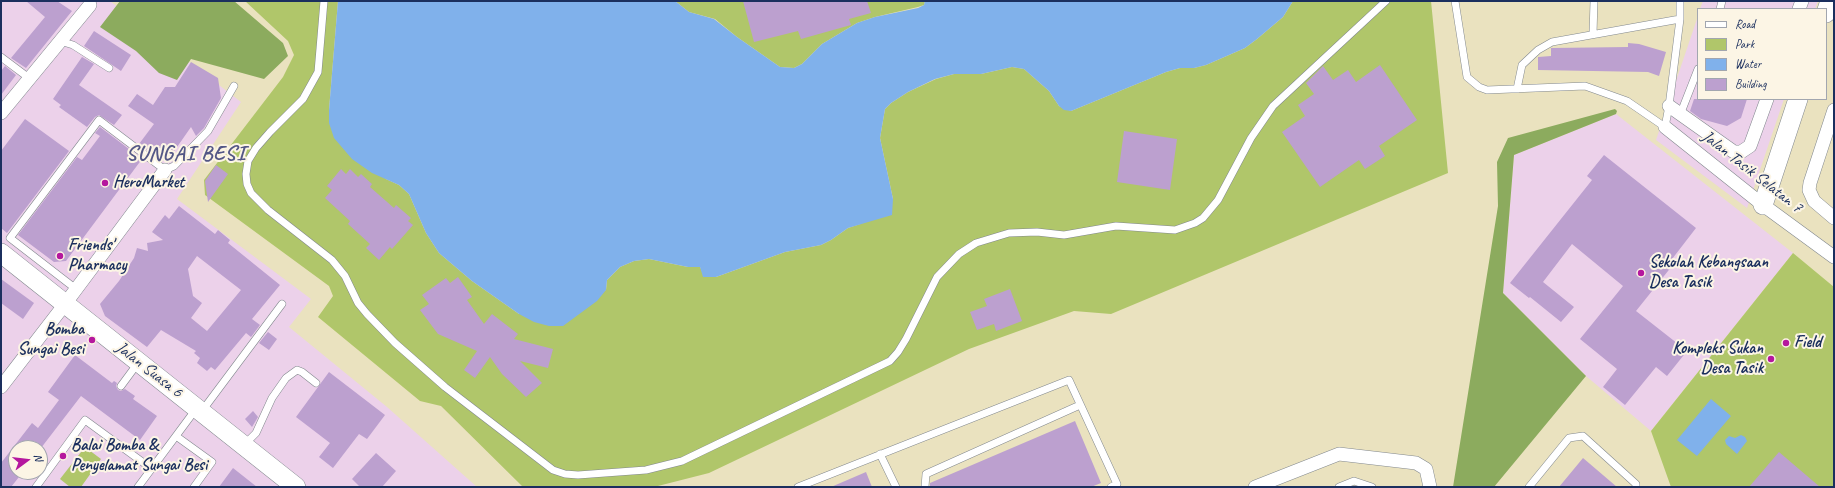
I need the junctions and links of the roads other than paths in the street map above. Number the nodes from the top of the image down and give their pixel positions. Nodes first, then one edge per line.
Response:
1 (324, 1) edge
2 (1386, 1) edge
3 (1455, 1) edge
4 (1594, 1) edge
5 (1680, 1) edge
6 (90, 5) dead end
7 (1680, 19) junction
8 (1593, 34) junction
9 (60, 41) junction
10 (1, 57) edge
11 (110, 68) dead end
12 (1697, 72) edge
13 (29, 78) junction
14 (234, 86) dead end
15 (1517, 89) junction
16 (1767, 100) edge
17 (1798, 100) edge
18 (1669, 106) junction
19 (1834, 110) edge
20 (1, 113) edge
21 (1680, 115) junction
22 (1665, 127) junction
23 (165, 170) junction
24 (1763, 205) junction
25 (1834, 218) edge
26 (1, 253) edge
27 (1834, 257) edge
28 (76, 289) junction
29 (65, 304) junction
30 (282, 304) dead end
31 (139, 362) junction
32 (316, 383) dead end
33 (1, 386) edge
34 (121, 386) dead end
35 (1080, 405) junction
36 (199, 409) junction
37 (176, 436) junction
38 (244, 445) junction
39 (880, 454) junction
40 (152, 469) junction
41 (288, 482) edge
42 (1263, 486) edge
43 (36, 487) edge
44 (138, 487) edge
45 (194, 487) edge
46 (798, 487) edge
47 (896, 487) edge
48 (924, 487) edge
49 (1111, 487) edge
50 (1339, 487) edge
51 (1372, 487) edge
52 (1430, 487) edge
53 (1529, 487) edge
54 (1636, 487) edge

1 - 2 lane
3 - 15 lane
4 - 8 lane
5 - 7 lane
6 - 9 street
7 - 8 lane
7 - 18 lane
8 - 15 lane
9 - 11 lane
9 - 13 street
10 - 13 lane
12 - 21 lane
13 - 20 street
14 - 23 lane
15 - 22 lane
16 - 21 street
17 - 24 street
18 - 21 street
18 - 22 lane
19 - 25 street
22 - 24 street, Jalan Tasik Selatan 7
23 - 28 street
23 - 28 lane
24 - 27 street, Jalan Tasik Selatan 7
26 - 29 street, Jalan Suasa 6
28 - 29 street
29 - 31 street, Jalan Suasa 6
29 - 33 street
30 - 36 lane
31 - 34 lane
31 - 36 street, Jalan Suasa 6
32 - 38 lane
35 - 39 lane
35 - 48 lane
35 - 49 lane
36 - 37 lane
36 - 38 street, Jalan Suasa 6
37 - 40 lane
37 - 45 lane
38 - 41 street, Jalan Suasa 6
39 - 46 lane
39 - 47 lane
40 - 43 lane
40 - 44 lane
42 - 52 street
50 - 51 lane
53 - 54 lane

